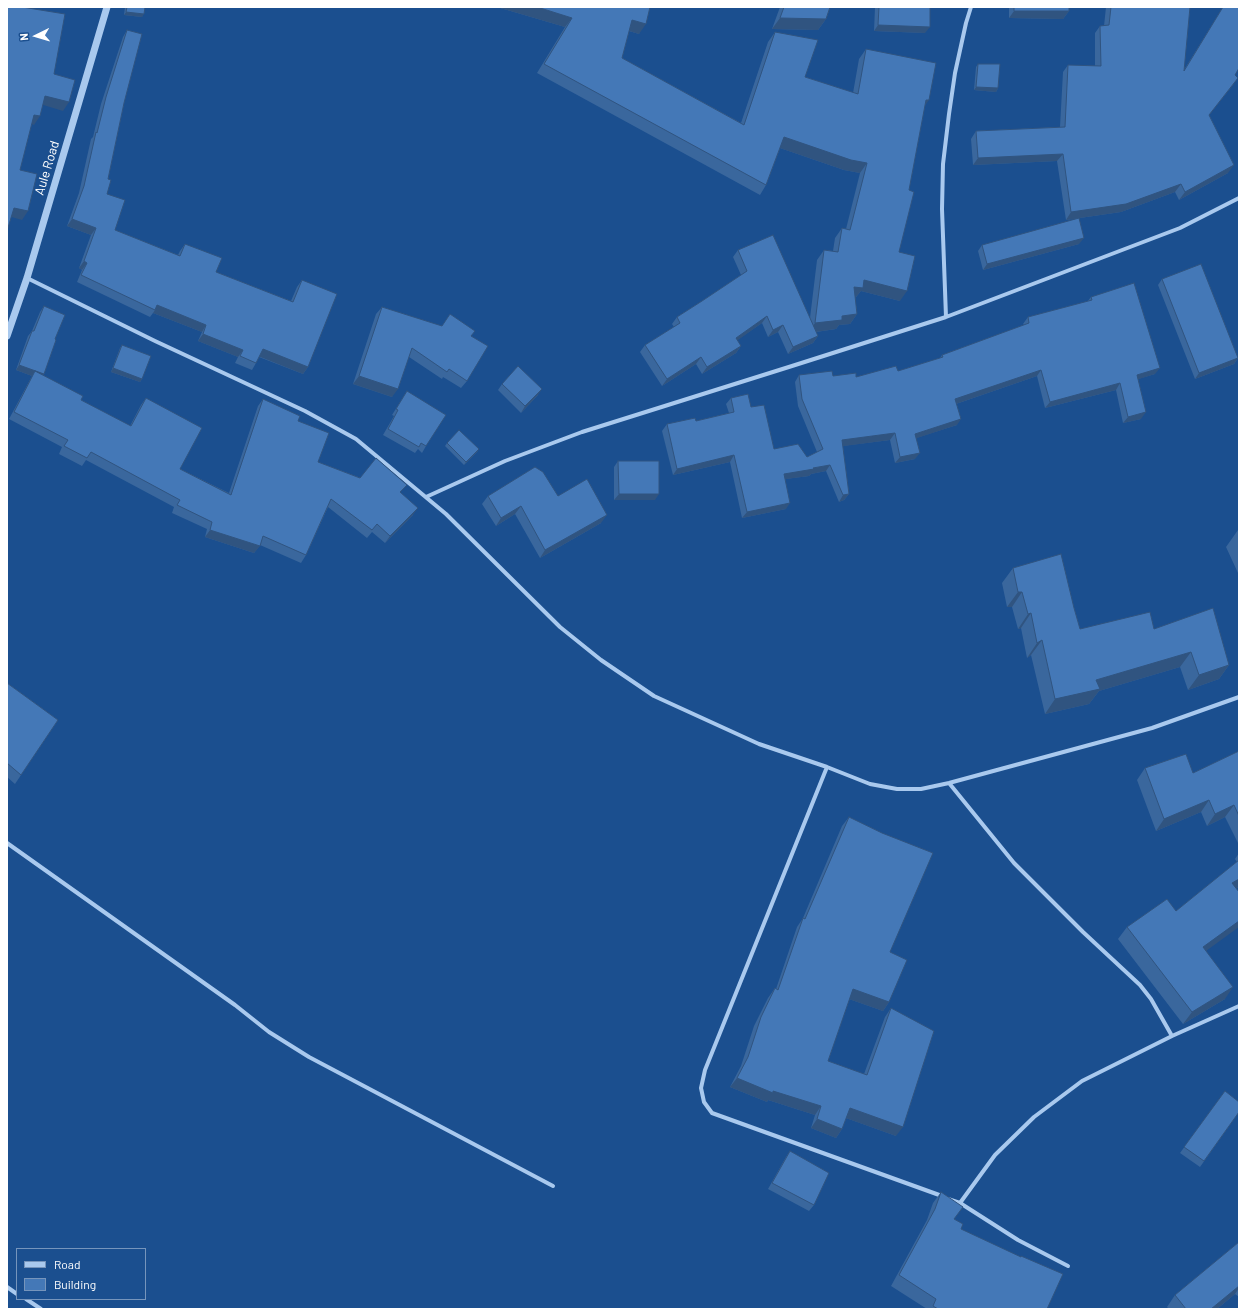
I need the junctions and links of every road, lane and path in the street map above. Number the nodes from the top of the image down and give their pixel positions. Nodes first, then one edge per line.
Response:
1 (107, 7) edge
2 (971, 7) edge
3 (1239, 198) edge
4 (27, 278) junction
5 (946, 317) junction
6 (7, 336) edge
7 (426, 497) junction
8 (1239, 696) edge
9 (828, 767) junction
10 (949, 783) junction
11 (7, 843) edge
12 (1239, 1006) edge
13 (1172, 1036) junction
14 (553, 1186) dead end
15 (960, 1203) junction
16 (1068, 1266) dead end
17 (7, 1287) edge
18 (16, 1293) edge
19 (28, 1300) edge
20 (41, 1309) edge

1 - 4 street, Aule Road
2 - 5 street
3 - 5 street
4 - 6 street, Aule Road
4 - 7 street
5 - 7 street
7 - 9 street
8 - 10 street
9 - 10 street
9 - 15 street
10 - 13 street
11 - 14 street
12 - 13 street
13 - 15 street
15 - 16 street
17 - 18 street
19 - 20 street

